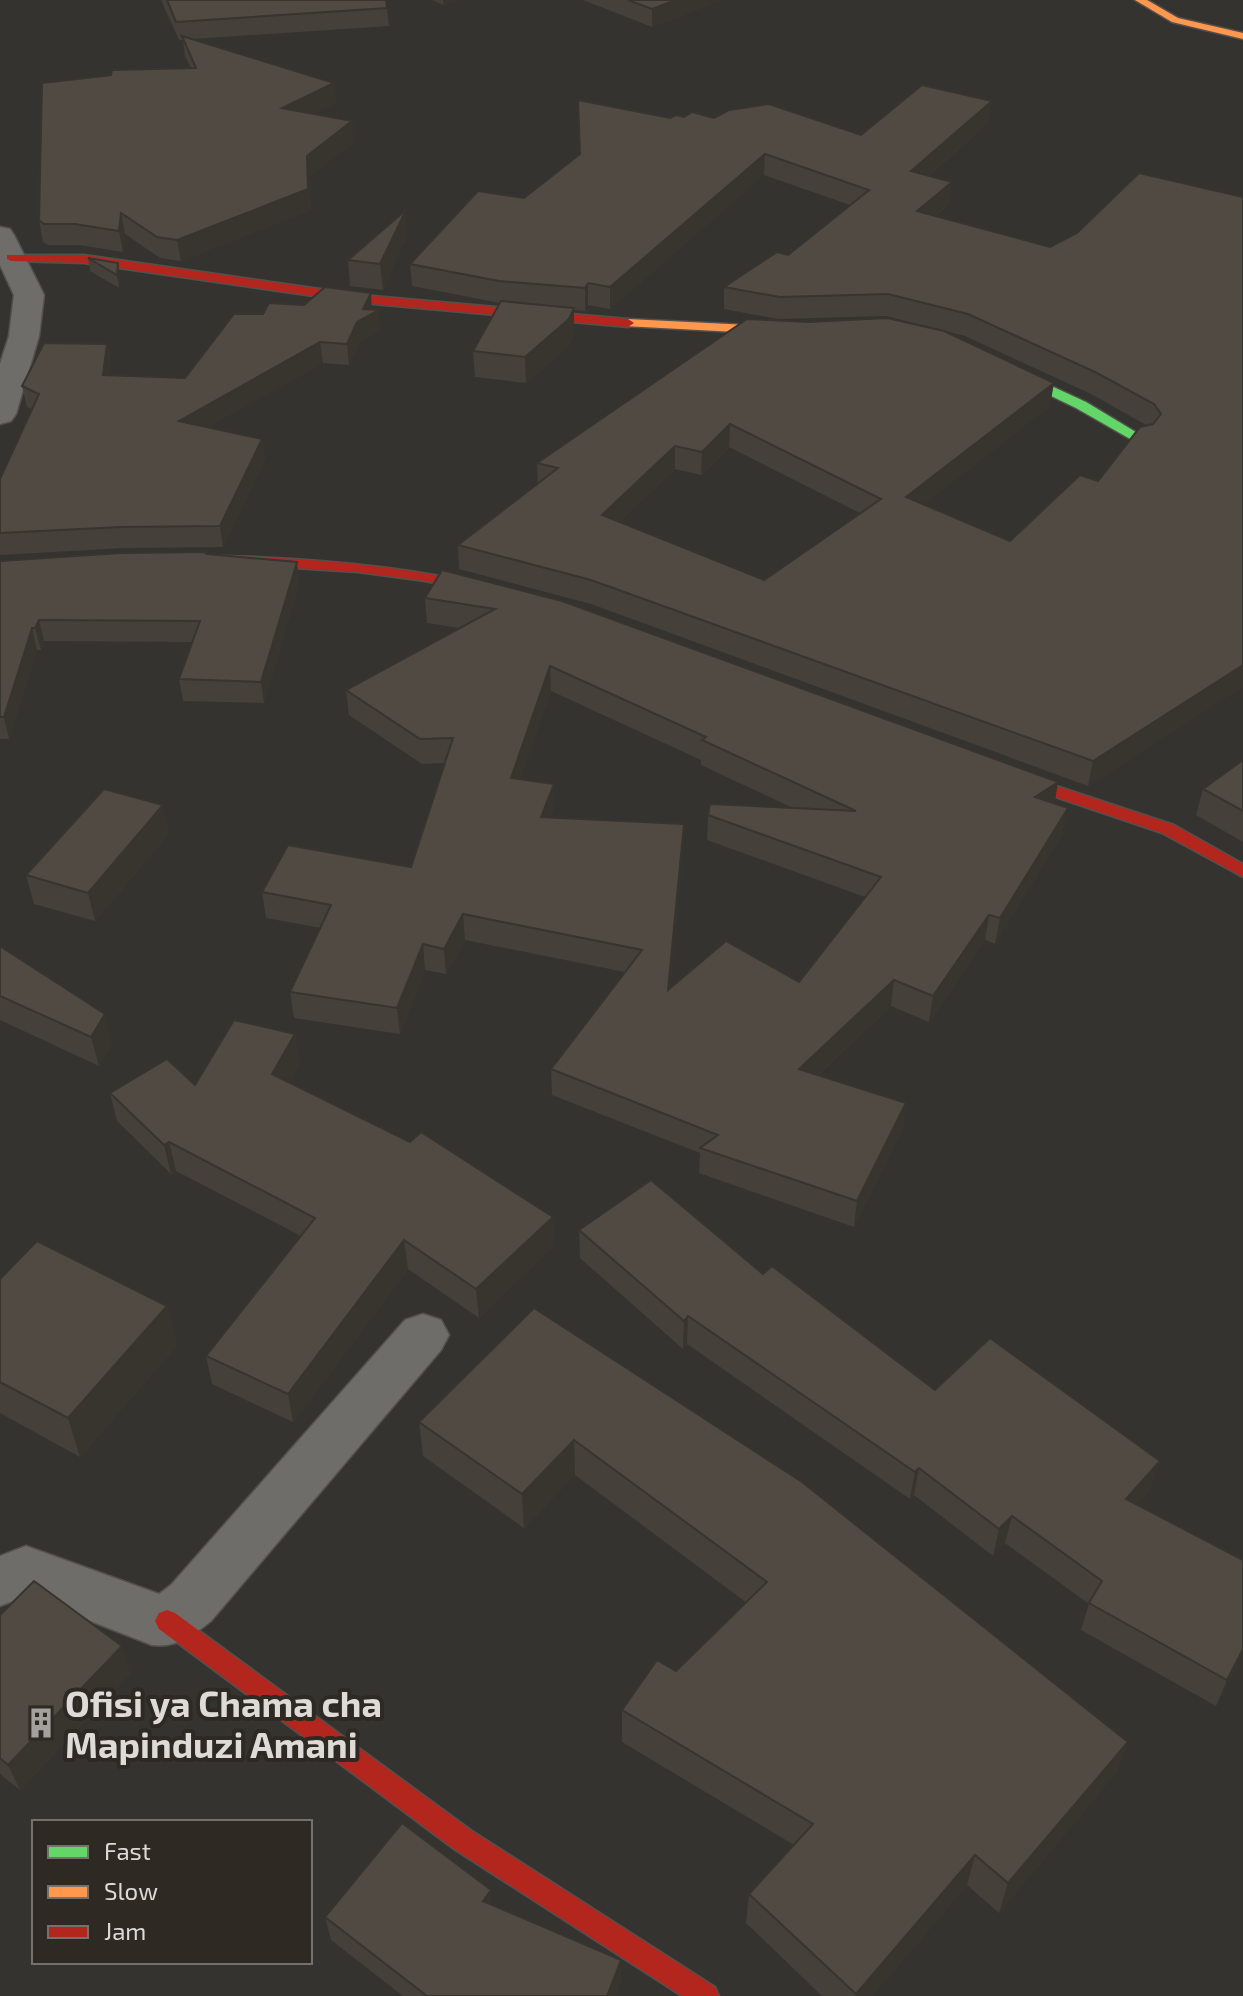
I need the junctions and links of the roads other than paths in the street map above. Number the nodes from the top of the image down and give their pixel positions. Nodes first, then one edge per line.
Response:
1 (1140, 0) edge
2 (1243, 36) edge
3 (6, 246) edge
4 (807, 332) edge
5 (980, 357) edge
6 (0, 414) edge
7 (1137, 437) edge
8 (198, 560) edge
9 (505, 595) edge
10 (984, 766) edge
11 (1243, 871) edge
12 (423, 1335) dead end
13 (0, 1581) edge
14 (167, 1621) junction
15 (706, 1996) edge

1 - 2 street
3 - 4 street
3 - 6 street
5 - 7 street
8 - 9 street
10 - 11 street
12 - 14 street
13 - 14 street
14 - 15 street

